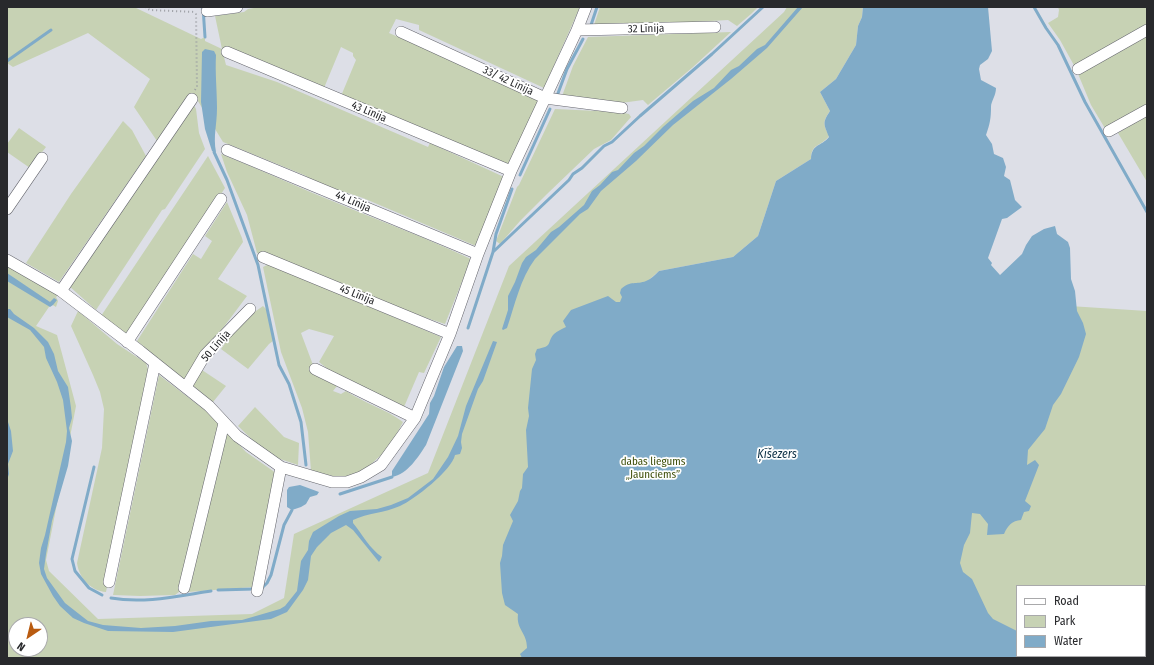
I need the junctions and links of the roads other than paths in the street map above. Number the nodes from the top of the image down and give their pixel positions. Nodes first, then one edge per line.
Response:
1 (237, 7) edge
2 (586, 7) edge
3 (203, 12) road end
4 (715, 27) dead end
5 (577, 30) junction
6 (1147, 30) edge
7 (401, 32) dead end
8 (228, 52) dead end
9 (1078, 69) dead end
10 (192, 98) road end
11 (545, 98) junction
12 (622, 108) dead end
13 (1147, 110) edge
14 (1109, 131) dead end
15 (227, 150) dead end
16 (42, 158) dead end
17 (511, 172) junction
18 (221, 199) dead end
19 (7, 209) edge
20 (478, 254) junction
21 (263, 257) dead end
22 (7, 260) edge
23 (60, 291) junction
24 (250, 308) dead end
25 (450, 334) junction
26 (127, 342) junction
27 (155, 363) junction
28 (315, 369) dead end
29 (186, 387) junction
30 (414, 418) junction
31 (224, 423) junction
32 (281, 467) junction
33 (109, 582) dead end
34 (184, 588) dead end
35 (257, 591) dead end

1 - 3 street
2 - 5 street
4 - 5 street, 32 Līnija
5 - 11 street
6 - 9 street
7 - 11 street, 33/ 42 Līnija
8 - 17 street, 43 Līnija
10 - 23 street
11 - 12 street, 33/ 42 Līnija
11 - 17 street
13 - 14 street
15 - 20 street, 44 Līnija
16 - 19 street
17 - 20 street
18 - 26 street
20 - 25 street
21 - 25 street, 45 Līnija
22 - 23 street
23 - 26 street
24 - 29 street, 50 Līnija
25 - 30 street
26 - 27 street
27 - 29 street
27 - 33 street
28 - 30 street
29 - 31 street
30 - 32 street
31 - 32 street
31 - 34 street
32 - 35 street

